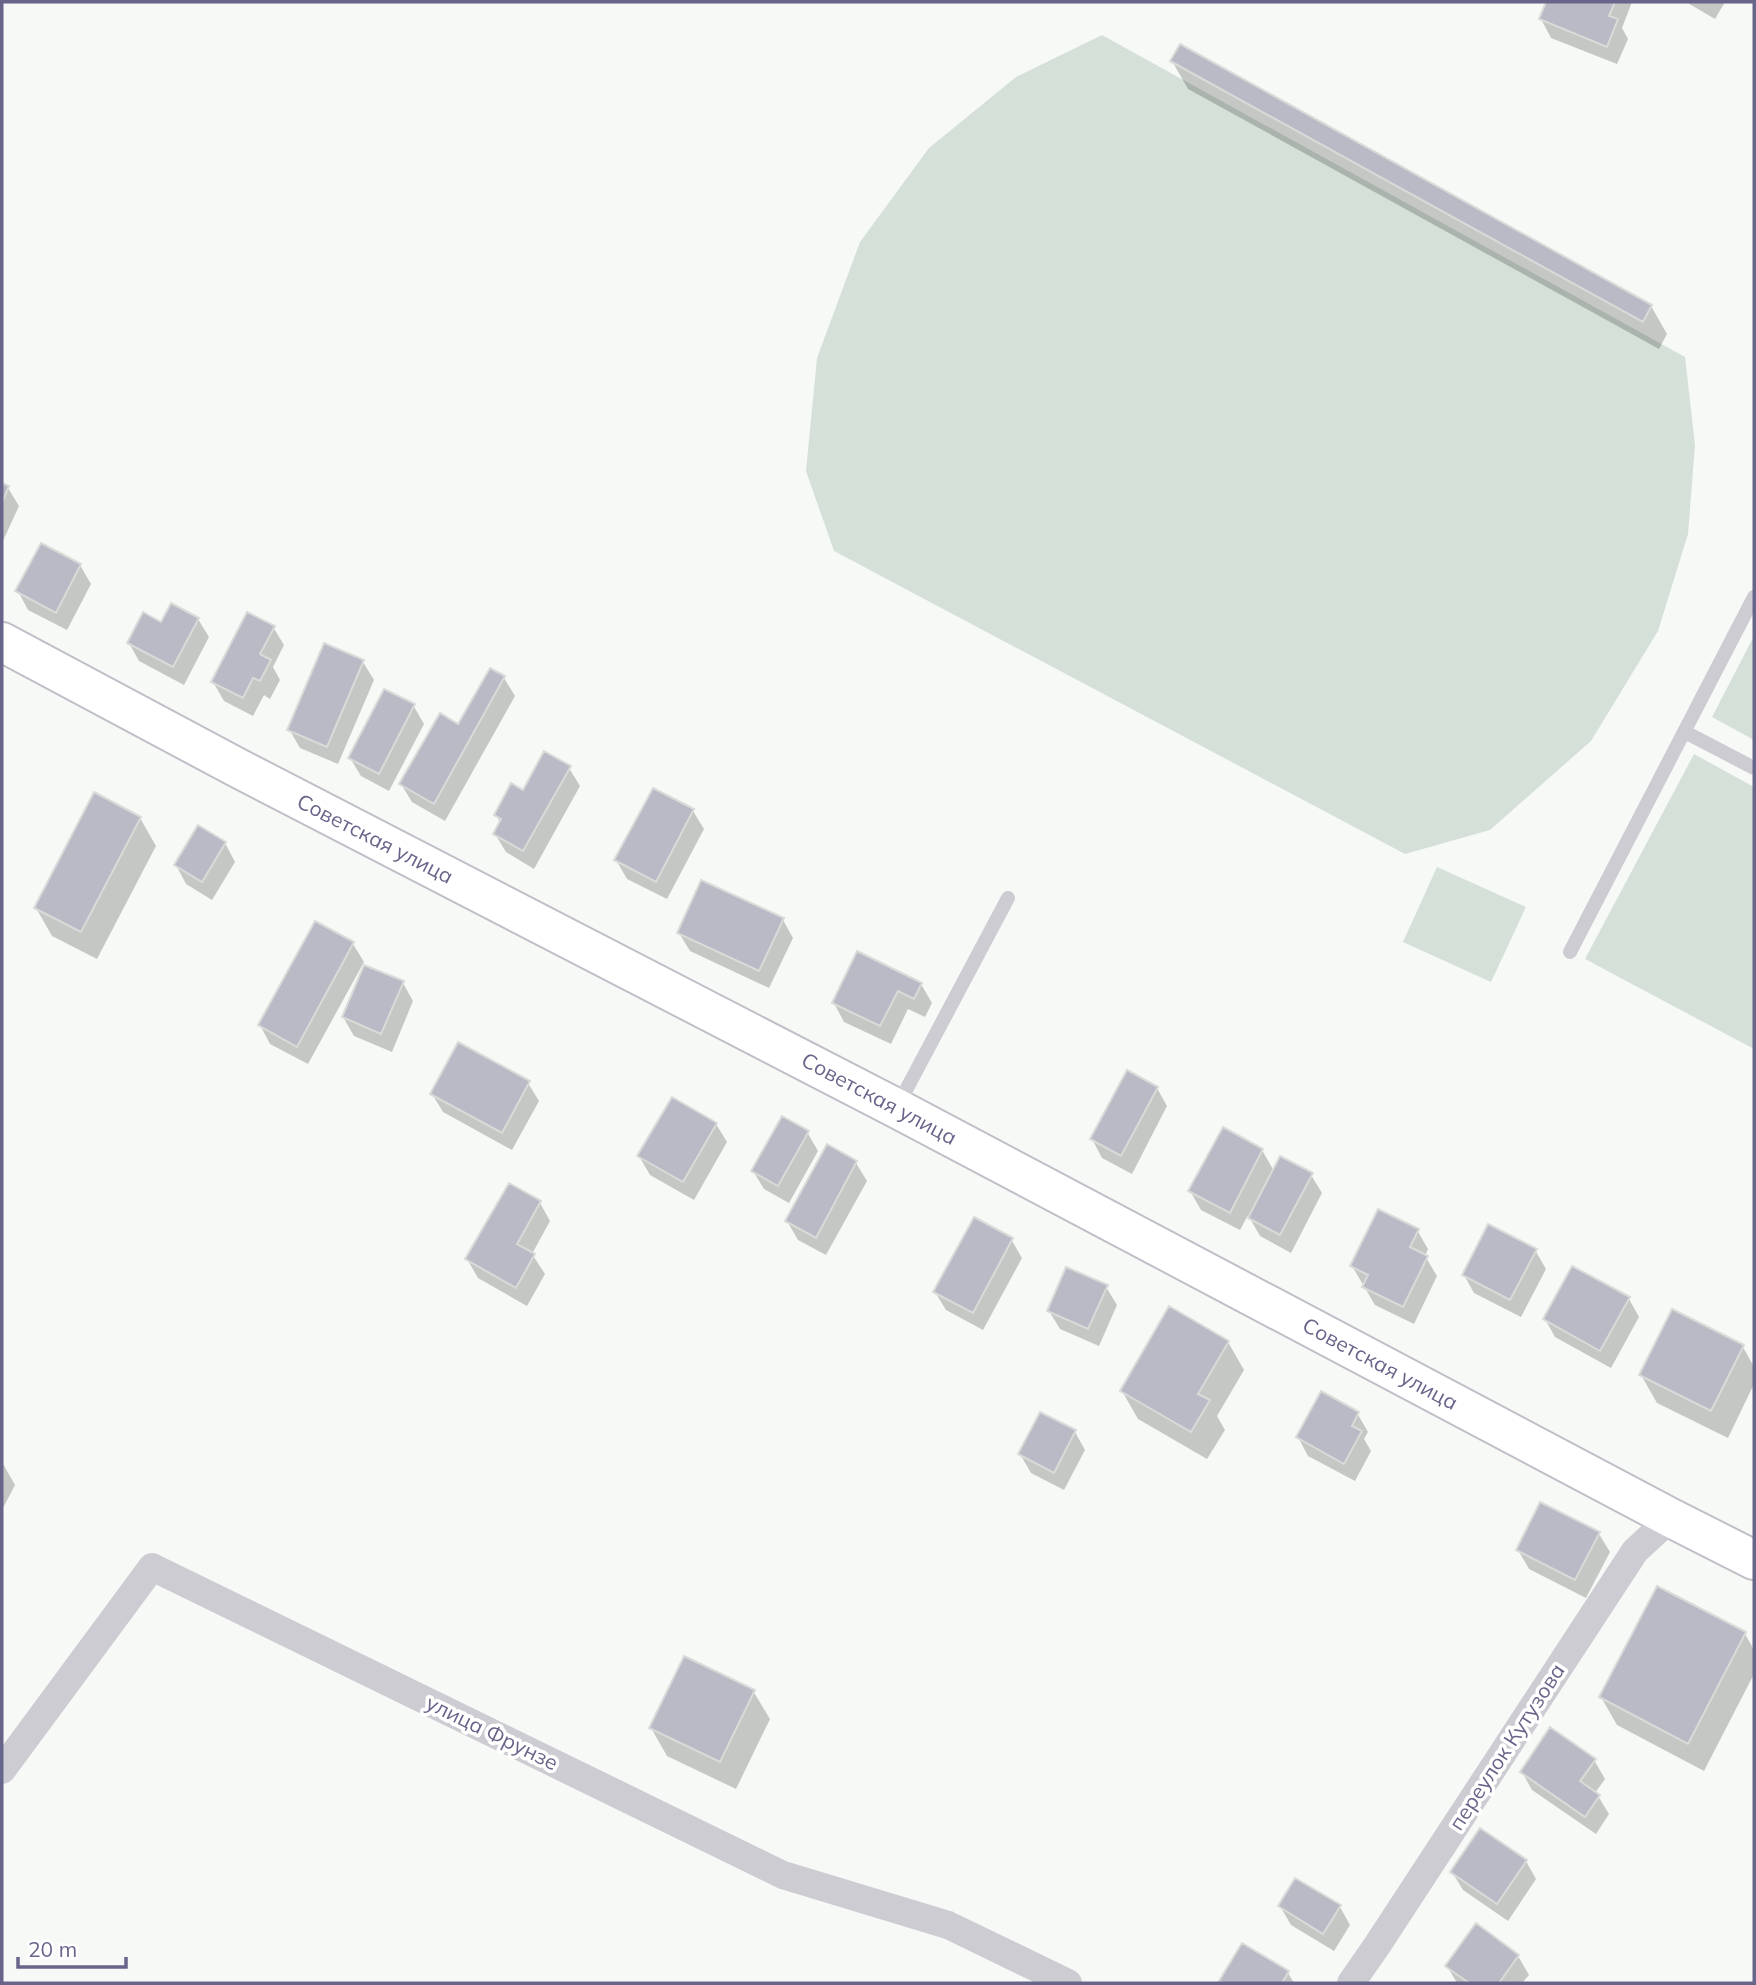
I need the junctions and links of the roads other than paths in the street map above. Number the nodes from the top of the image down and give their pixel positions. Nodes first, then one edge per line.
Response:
1 (1754, 597) edge
2 (7, 648) edge
3 (1685, 732) junction
4 (1754, 768) edge
5 (1008, 898) dead end
6 (1570, 952) dead end
7 (896, 1108) junction
8 (1671, 1518) junction
9 (1754, 1560) edge
10 (2, 1770) edge
11 (1068, 1983) edge
12 (1351, 1983) edge

1 - 3 lane
2 - 7 main road, Советская улица
3 - 4 lane
3 - 6 lane
5 - 7 lane
7 - 8 main road, Советская улица
8 - 9 main road, Советская улица
8 - 12 street, переулок Кутузова
10 - 11 street, улица Фрунзе

